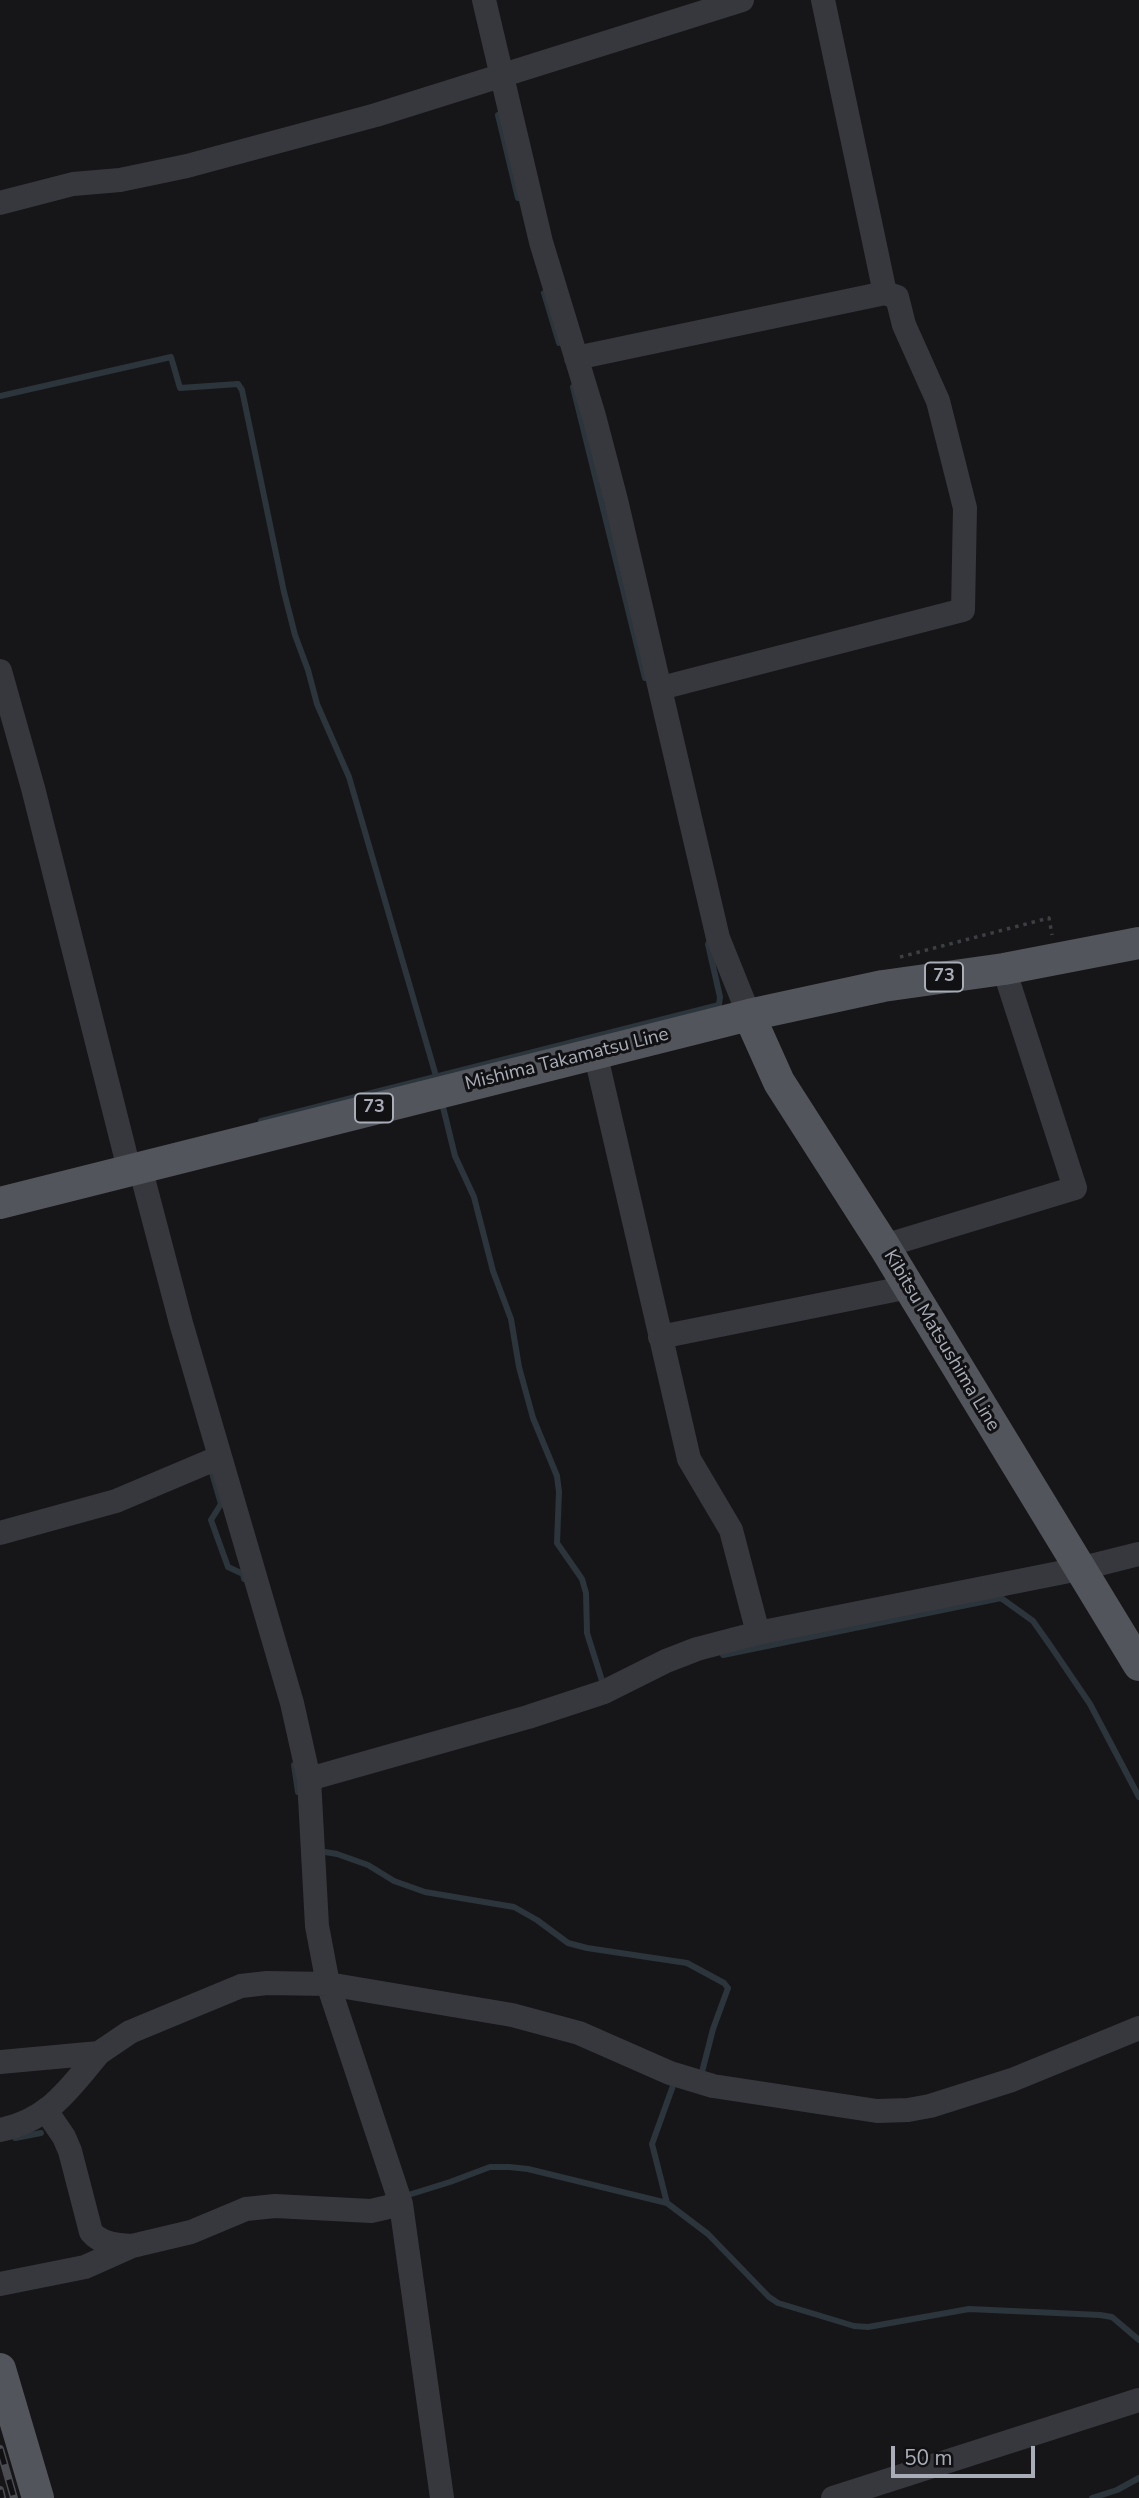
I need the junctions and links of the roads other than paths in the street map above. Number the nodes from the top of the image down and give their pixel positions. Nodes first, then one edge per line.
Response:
1 (484, 0) edge
2 (742, 0) edge
3 (823, 0) edge
4 (502, 74) junction
5 (0, 203) edge
6 (885, 293) junction
7 (576, 358) junction
8 (0, 671) edge
9 (661, 688) junction
10 (1139, 943) edge
11 (1004, 969) junction
12 (749, 1015) junction
13 (595, 1052) junction
14 (130, 1162) junction
15 (0, 1203) edge
16 (884, 1246) junction
17 (909, 1287) junction
18 (660, 1337) junction
19 (213, 1460) junction
20 (0, 1533) edge
21 (1139, 1554) edge
22 (1079, 1569) junction
23 (758, 1633) junction
24 (1139, 1665) edge
25 (309, 1779) junction
26 (328, 1984) junction
27 (1139, 2028) edge
28 (99, 2053) junction
29 (0, 2062) edge
30 (47, 2112) junction
31 (0, 2130) edge
32 (398, 2195) junction
33 (132, 2246) junction
34 (0, 2284) edge
35 (0, 2369) edge
36 (1139, 2400) edge
37 (38, 2498) edge
38 (442, 2498) edge
39 (833, 2498) edge

1 - 4 street
2 - 4 street
3 - 6 street
4 - 5 street
4 - 7 street
6 - 7 street
6 - 9 street
7 - 9 street
8 - 14 street
9 - 12 street
10 - 11 main road, Mishima Takamatsu Line / 73
11 - 12 main road, Mishima Takamatsu Line / 73
11 - 16 street
12 - 13 main road, Mishima Takamatsu Line / 73
12 - 16 main road, Kibitsu Matsushima Line
13 - 14 main road, Mishima Takamatsu Line / 73
13 - 18 street
14 - 15 main road, Mishima Takamatsu Line / 73
14 - 19 street
16 - 17 main road, Kibitsu Matsushima Line
17 - 18 street
17 - 22 main road, Kibitsu Matsushima Line
18 - 23 street
19 - 20 street
19 - 25 street
21 - 22 street
22 - 23 street
22 - 24 main road, Kibitsu Matsushima Line
23 - 25 street
25 - 26 street
26 - 27 street
26 - 28 street
26 - 32 street
28 - 29 street
28 - 30 street
30 - 31 street
30 - 33 street
32 - 33 street
32 - 38 street
33 - 34 street
35 - 37 main road
36 - 39 street

